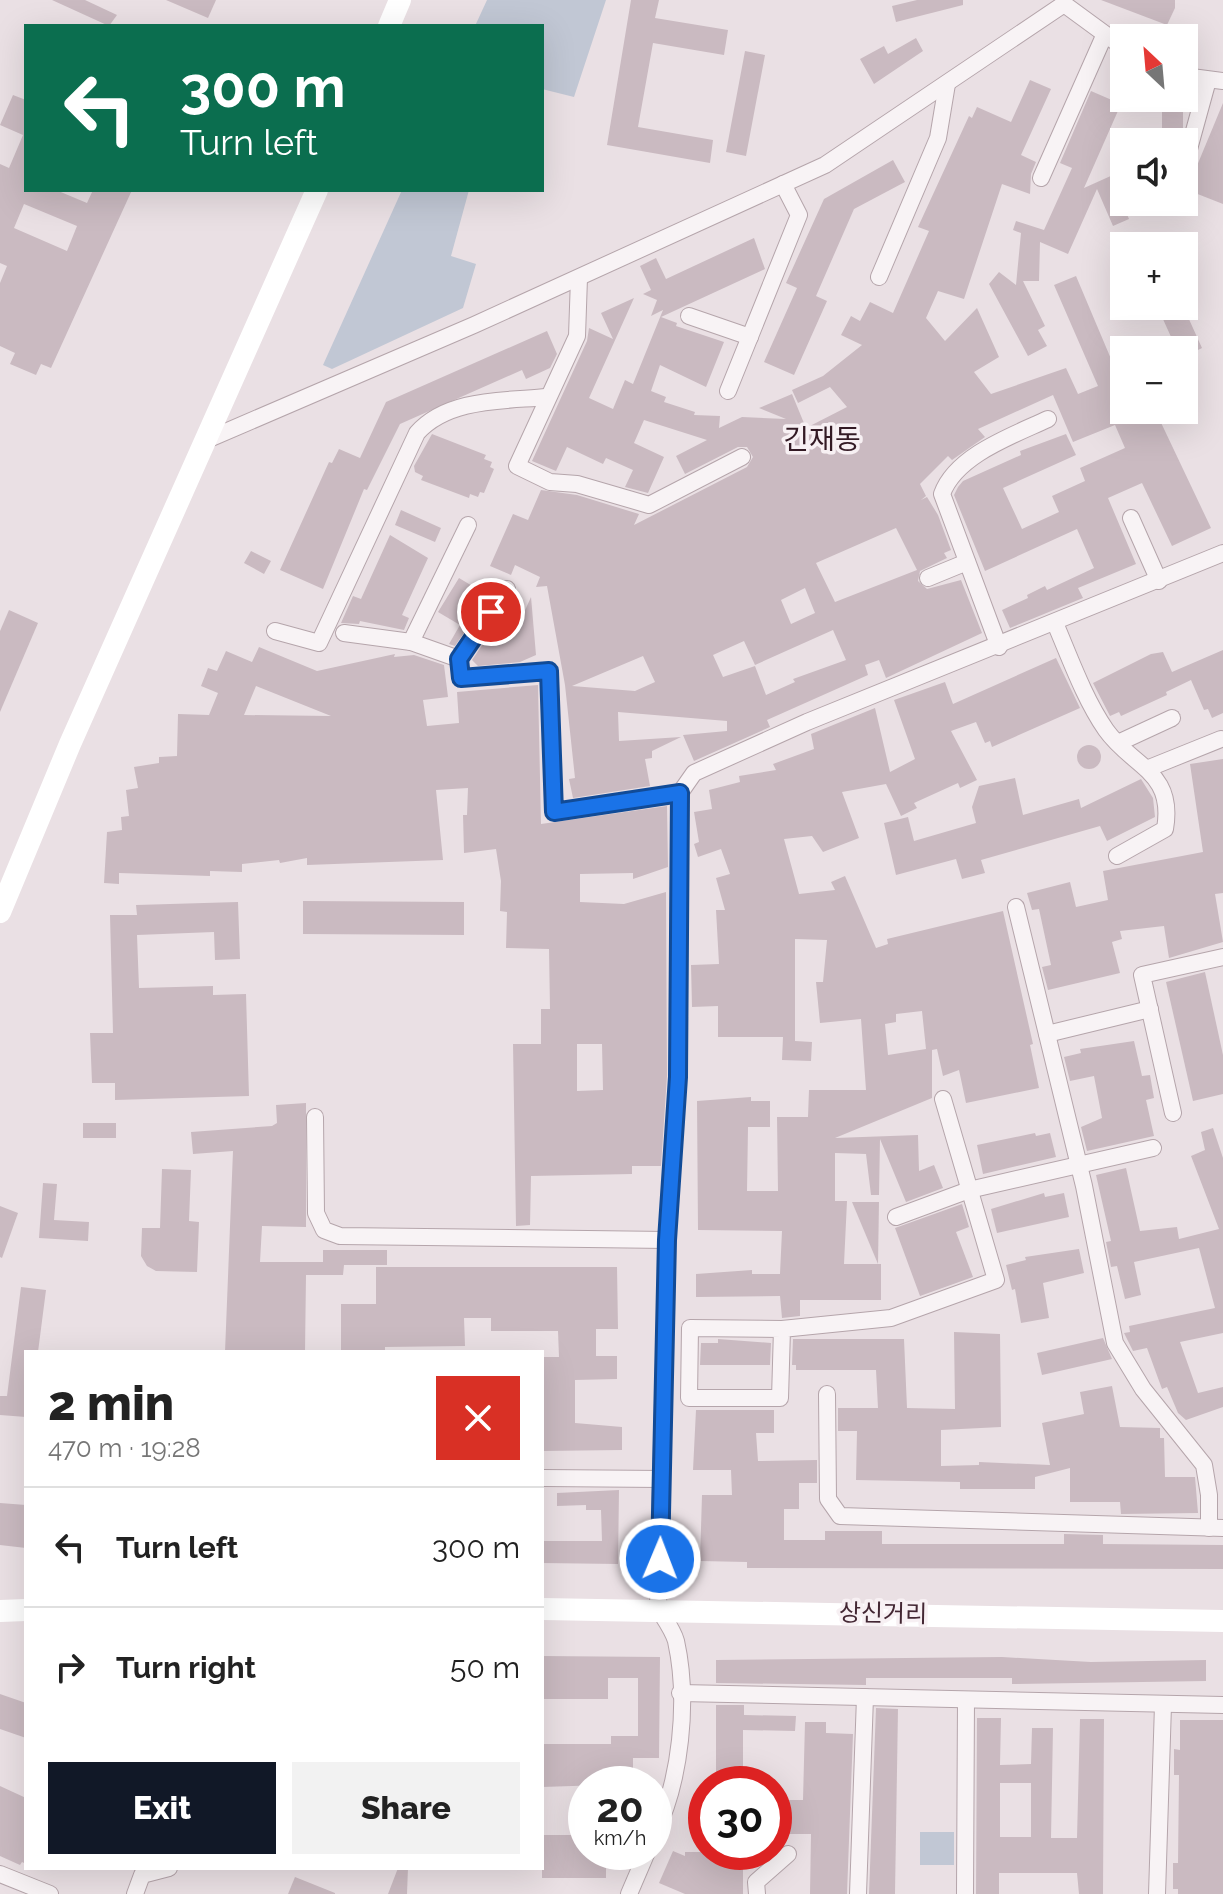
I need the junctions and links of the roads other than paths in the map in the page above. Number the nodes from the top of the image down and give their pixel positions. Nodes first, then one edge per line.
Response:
1 (400, 0) edge
2 (1065, 2) edge
3 (390, 24) edge
4 (1104, 36) junction
5 (1110, 40) edge
6 (1216, 80) edge
7 (947, 84) junction
8 (1198, 128) edge
9 (1041, 178) dead end
10 (783, 184) junction
11 (316, 192) edge
12 (879, 277) dead end
13 (579, 278) junction
14 (689, 316) dead end
15 (750, 337) junction
16 (728, 391) dead end
17 (547, 397) junction
18 (1048, 419) dead end
19 (209, 439) junction
20 (742, 457) dead end
21 (1131, 518) dead end
22 (468, 525) dead end
23 (1223, 553) edge
24 (967, 562) junction
25 (928, 578) dead end
26 (1159, 581) junction
27 (507, 589) dead end
28 (1055, 623) junction
29 (275, 631) dead end
30 (344, 633) dead end
31 (411, 642) junction
32 (999, 647) junction
33 (459, 659) junction
34 (1172, 718) dead end
35 (1221, 739) edge
36 (1118, 743) junction
37 (1149, 768) junction
38 (680, 793) junction
39 (1117, 856) dead end
40 (1016, 907) dead end
41 (0, 912) edge
42 (1223, 957) edge
43 (1150, 1009) junction
44 (1047, 1034) junction
45 (943, 1099) dead end
46 (1173, 1113) dead end
47 (315, 1117) dead end
48 (1153, 1148) dead end
49 (1079, 1164) junction
50 (969, 1190) junction
51 (896, 1217) dead end
52 (667, 1240) junction
53 (782, 1329) junction
54 (827, 1394) dead end
55 (662, 1479) junction
56 (544, 1481) edge
57 (1216, 1528) edge
58 (658, 1608) junction
59 (544, 1609) edge
60 (24, 1610) edge
61 (0, 1611) edge
62 (1223, 1621) edge
63 (680, 1693) junction
64 (865, 1697) junction
65 (966, 1700) junction
66 (1163, 1705) junction
67 (1223, 1705) edge
68 (672, 1794) edge
69 (161, 1870) edge
70 (639, 1870) edge
71 (770, 1870) edge
72 (0, 1874) edge
73 (50, 1894) edge
74 (135, 1894) edge
75 (629, 1894) edge
76 (757, 1894) edge
77 (858, 1894) edge
78 (965, 1894) edge
79 (1157, 1894) edge

1 - 3 main road
2 - 4 street
2 - 7 street
4 - 5 street
4 - 9 street
6 - 8 street
7 - 10 street
7 - 12 street
10 - 13 street
10 - 15 street
11 - 19 main road
13 - 17 street
13 - 19 street
14 - 15 street
15 - 16 street
17 - 20 street
17 - 29 street
18 - 24 street
19 - 41 main road
21 - 26 street
22 - 31 street
23 - 26 street
24 - 25 street
24 - 32 street
26 - 28 street
27 - 33 street
28 - 32 street
28 - 36 street
30 - 31 street
31 - 33 street
32 - 38 street
33 - 38 street
34 - 36 street
35 - 37 street
36 - 37 street
37 - 39 street
38 - 52 street
40 - 44 street
42 - 43 street
43 - 44 street
43 - 46 street
44 - 49 street
45 - 50 street
47 - 52 street
48 - 49 street
49 - 50 street
49 - 57 street
50 - 51 street
50 - 53 street
52 - 55 street
53 - 53 street
54 - 57 street
55 - 56 street
55 - 58 street
58 - 59 main road, 상신거리
58 - 62 main road, 상신거리
58 - 63 street
60 - 61 main road
63 - 64 street
63 - 68 street
64 - 65 street
64 - 77 street
65 - 66 street
65 - 78 street
66 - 67 street
66 - 79 street
69 - 74 street
70 - 75 street
71 - 76 street
72 - 73 street

